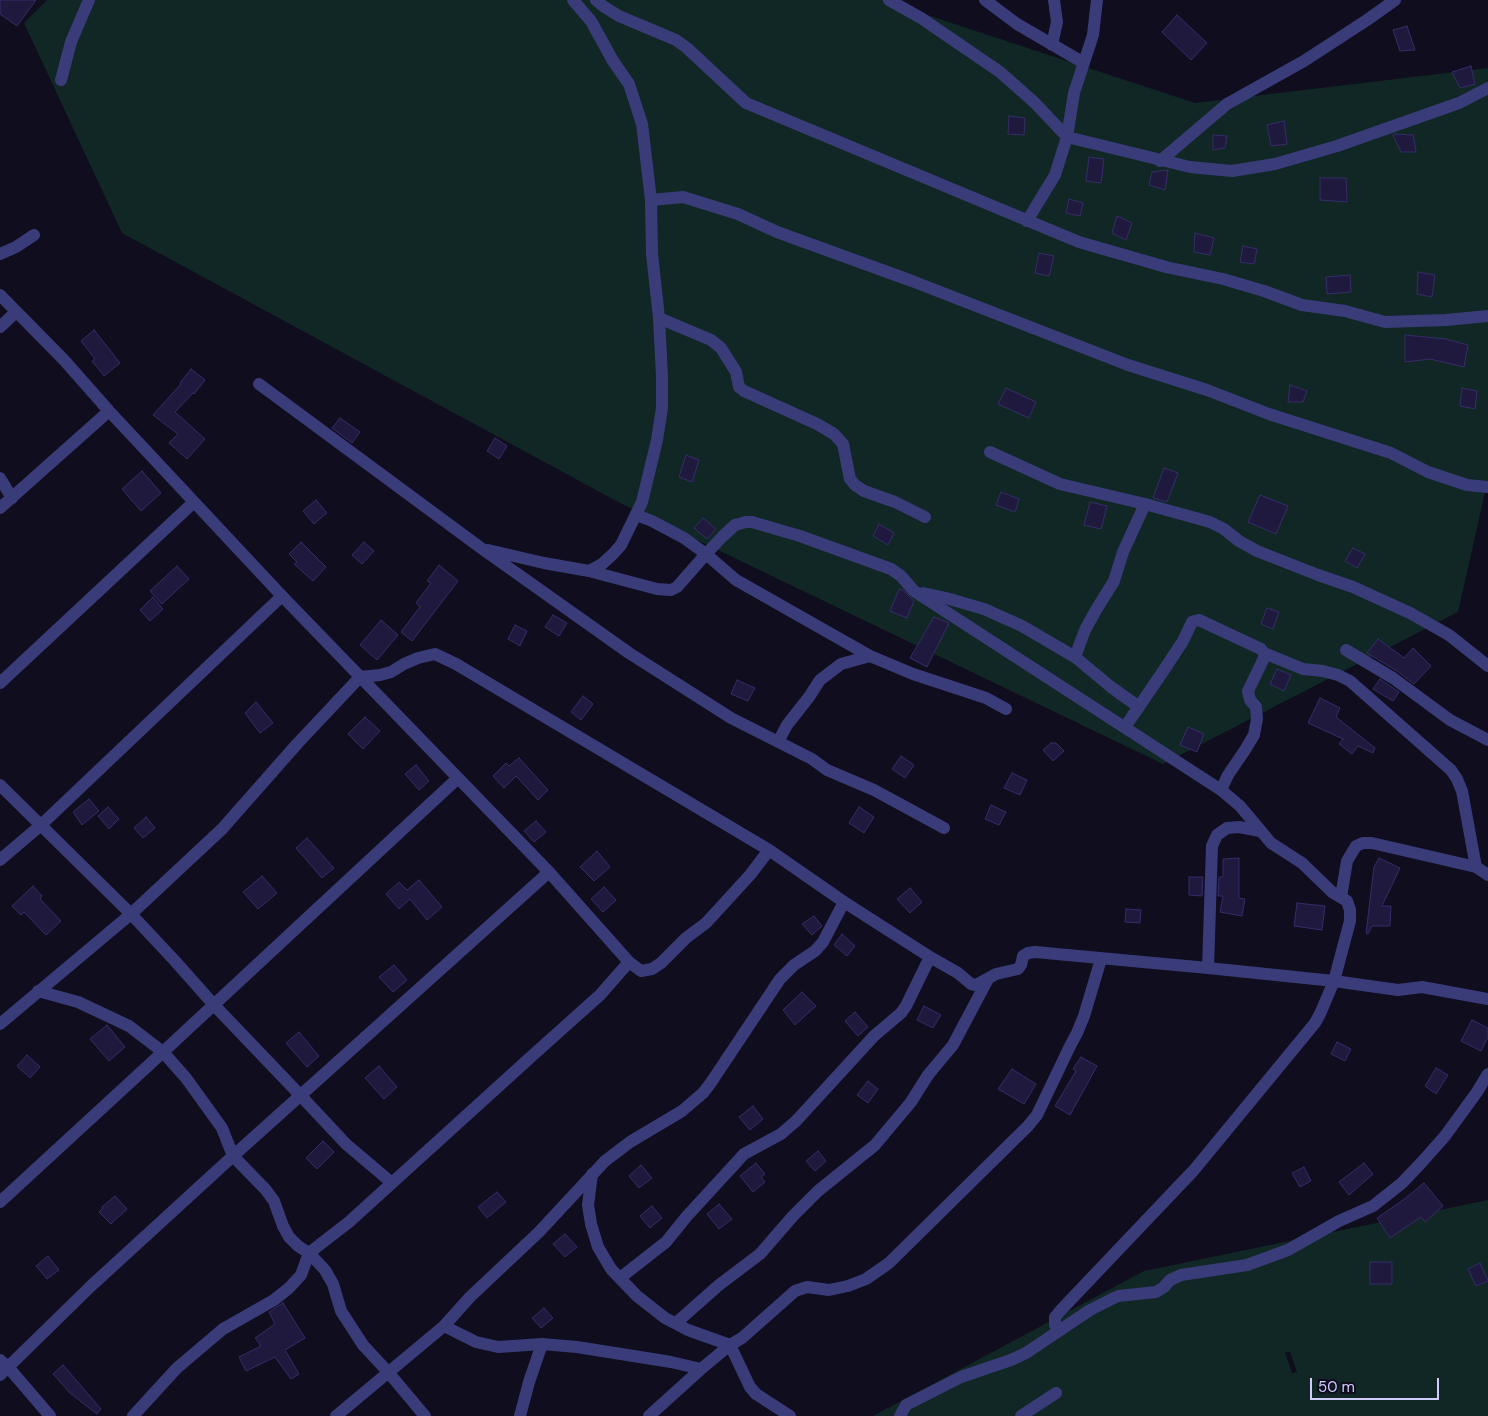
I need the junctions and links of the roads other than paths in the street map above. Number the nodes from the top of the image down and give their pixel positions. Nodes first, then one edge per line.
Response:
1 (89, 0) edge
2 (573, 0) edge
3 (596, 0) edge
4 (889, 0) edge
5 (985, 0) edge
6 (1054, 0) edge
7 (1097, 0) edge
8 (1395, 0) edge
9 (1052, 46) junction
10 (1084, 63) junction
11 (61, 80) dead end
12 (1488, 88) edge
13 (1067, 137) junction
14 (1160, 160) junction
15 (651, 200) junction
16 (1027, 221) junction
17 (34, 235) dead end
18 (0, 254) edge
19 (0, 295) edge
20 (16, 312) junction
21 (1488, 316) edge
22 (659, 318) junction
23 (0, 327) edge
24 (259, 384) dead end
25 (109, 411) junction
26 (990, 452) dead end
27 (0, 478) edge
28 (1488, 487) edge
29 (12, 498) junction
30 (194, 502) junction
31 (1145, 504) junction
32 (0, 508) edge
33 (636, 515) junction
34 (925, 517) dead end
35 (481, 548) junction
36 (706, 554) junction
37 (588, 571) junction
38 (914, 591) junction
39 (282, 596) junction
40 (1346, 650) dead end
41 (1264, 652) junction
42 (870, 656) junction
43 (1075, 657) junction
44 (1488, 666) edge
45 (360, 677) junction
46 (0, 683) edge
47 (1139, 707) junction
48 (1006, 709) dead end
49 (1125, 727) junction
50 (1488, 740) edge
51 (778, 742) junction
52 (458, 778) junction
53 (0, 785) edge
54 (1221, 790) junction
55 (40, 825) junction
56 (944, 828) dead end
57 (1260, 831) junction
58 (769, 850) junction
59 (0, 860) edge
60 (1476, 867) junction
61 (549, 872) junction
62 (1488, 875) edge
63 (1341, 897) junction
64 (844, 902) junction
65 (131, 914) junction
66 (930, 957) junction
67 (1101, 959) junction
68 (630, 962) junction
69 (1208, 968) junction
70 (988, 979) junction
71 (1334, 981) junction
72 (38, 991) junction
73 (1488, 999) edge
74 (214, 1005) junction
75 (0, 1024) edge
76 (163, 1052) junction
77 (1488, 1074) edge
78 (301, 1096) junction
79 (233, 1156) junction
80 (592, 1174) junction
81 (392, 1183) junction
82 (0, 1202) edge
83 (309, 1253) junction
84 (620, 1278) junction
85 (676, 1324) junction
86 (444, 1326) junction
87 (1059, 1331) junction
88 (542, 1344) junction
89 (730, 1345) junction
90 (3, 1367) edge
91 (701, 1369) junction
92 (388, 1372) junction
93 (1056, 1393) dead end
94 (50, 1416) edge
95 (133, 1416) edge
96 (336, 1416) edge
97 (425, 1416) edge
98 (520, 1416) edge
99 (649, 1416) edge
100 (790, 1416) edge
101 (900, 1416) edge
102 (1021, 1416) edge

1 - 11 street
2 - 15 street
3 - 16 street
4 - 13 street
5 - 9 street
6 - 9 street
7 - 10 street
8 - 14 street
9 - 10 street
10 - 13 street
12 - 14 street
13 - 14 street
13 - 16 street
15 - 22 street
15 - 28 street
16 - 21 street
17 - 18 street
19 - 20 street
20 - 23 street
20 - 25 street
22 - 33 street
22 - 34 street
24 - 35 street
25 - 29 street
25 - 30 street
26 - 31 street
27 - 29 street
29 - 32 street
30 - 39 street
30 - 46 street
31 - 43 street
31 - 44 street
33 - 36 street
33 - 37 street
35 - 37 street
35 - 51 street
36 - 37 street
36 - 38 street
36 - 42 street
38 - 43 street
38 - 49 street
39 - 45 street
39 - 55 street
40 - 50 street
41 - 47 street
41 - 54 street
41 - 60 street
42 - 48 street
42 - 51 street
43 - 47 street
45 - 52 street
45 - 58 street
45 - 65 street
47 - 49 street
49 - 54 street
51 - 56 street
52 - 61 street
52 - 74 street
53 - 55 street
54 - 57 street
55 - 59 street
55 - 65 street
57 - 63 street
57 - 69 street
58 - 64 street
58 - 68 street
60 - 62 street
60 - 63 street
61 - 68 street
61 - 78 street
63 - 71 street
64 - 66 street
64 - 80 street
65 - 72 street
65 - 74 street
66 - 70 street
66 - 84 street
67 - 69 street
67 - 70 street
67 - 89 street
68 - 81 street
69 - 71 street
70 - 85 street
71 - 73 street
71 - 87 street
72 - 75 street
72 - 76 street
74 - 76 street
74 - 78 street
76 - 79 street
76 - 82 street
77 - 87 street
78 - 79 street
78 - 81 street
79 - 83 street
79 - 90 street
80 - 84 street
80 - 86 street
81 - 83 street
83 - 92 street
83 - 95 street
84 - 85 street
85 - 89 street
86 - 88 street
86 - 92 street
87 - 101 street
88 - 91 street
88 - 98 street
89 - 91 street
89 - 100 street
90 - 94 street
91 - 99 street
92 - 96 street
92 - 97 street
93 - 102 street

